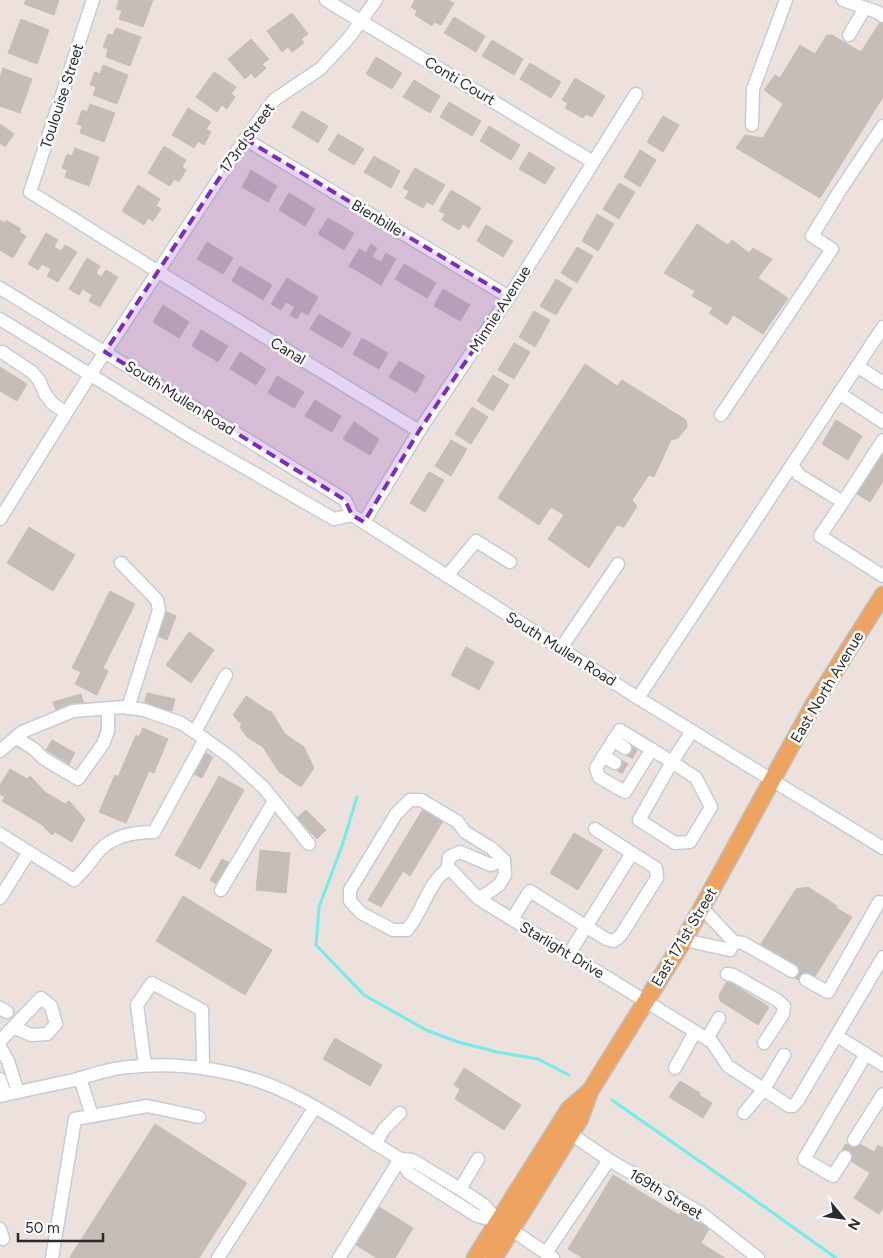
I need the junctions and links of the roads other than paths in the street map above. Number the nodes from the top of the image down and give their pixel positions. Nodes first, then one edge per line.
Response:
1 (93, 0) edge
2 (326, 0) edge
3 (376, 0) edge
4 (786, 0) edge
5 (843, 0) edge
6 (865, 8) junction
7 (883, 16) edge
8 (361, 21) junction
9 (849, 35) dead end
10 (636, 94) dead end
11 (752, 125) dead end
12 (883, 126) edge
13 (244, 139) junction
14 (593, 162) junction
15 (157, 271) junction
16 (0, 288) edge
17 (509, 298) junction
18 (0, 319) edge
19 (883, 327) edge
20 (2, 352) dead end
21 (105, 352) junction
22 (857, 366) junction
23 (90, 374) junction
24 (882, 380) edge
25 (839, 393) junction
26 (66, 413) junction
27 (721, 415) dead end
28 (883, 422) edge
29 (419, 431) junction
30 (883, 440) edge
31 (792, 465) junction
32 (843, 502) junction
33 (352, 515) junction
34 (0, 519) edge
35 (364, 522) junction
36 (510, 562) dead end
37 (121, 564) dead end
38 (618, 564) dead end
39 (447, 576) junction
40 (883, 576) edge
41 (883, 595) edge
42 (560, 648) junction
43 (226, 675) dead end
44 (638, 698) junction
45 (128, 708) junction
46 (108, 709) junction
47 (692, 731) junction
48 (200, 735) junction
49 (16, 738) junction
50 (608, 748) junction
51 (652, 749) junction
52 (0, 751) edge
53 (672, 762) junction
54 (772, 780) junction
55 (274, 802) junction
56 (595, 829) dead end
57 (0, 834) edge
58 (309, 844) dead end
59 (883, 848) edge
60 (29, 852) junction
61 (632, 853) junction
62 (504, 860) junction
63 (447, 870) junction
64 (221, 890) dead end
65 (0, 898) edge
66 (479, 899) junction
67 (879, 902) dead end
68 (702, 908) junction
69 (512, 920) junction
70 (586, 927) junction
71 (684, 940) junction
72 (732, 946) junction
73 (569, 954) junction
74 (883, 957) edge
75 (792, 972) dead end
76 (727, 974) dead end
77 (806, 980) dead end
78 (645, 1001) junction
79 (719, 1018) dead end
80 (13, 1027) dead end
81 (701, 1035) junction
82 (837, 1036) junction
83 (0, 1041) edge
84 (764, 1043) dead end
85 (0, 1047) edge
86 (866, 1054) junction
87 (784, 1055) dead end
88 (145, 1065) junction
89 (883, 1065) edge
90 (203, 1068) junction
91 (675, 1068) dead end
92 (80, 1078) junction
93 (0, 1079) edge
94 (764, 1089) junction
95 (18, 1092) junction
96 (883, 1094) edge
97 (2, 1095) edge
98 (315, 1107) junction
99 (400, 1113) dead end
100 (744, 1113) dead end
101 (92, 1116) junction
102 (199, 1117) dead end
103 (564, 1132) junction
104 (854, 1140) tunnel mouth
105 (375, 1144) junction
106 (844, 1156) tunnel mouth
107 (400, 1159) junction
108 (478, 1159) dead end
109 (609, 1160) junction
110 (460, 1189) junction
111 (498, 1221) junction
112 (512, 1230) junction
113 (549, 1256) edge
114 (52, 1258) edge
115 (218, 1258) edge
116 (339, 1258) edge
117 (474, 1258) edge
118 (485, 1258) edge
119 (494, 1258) edge
120 (758, 1258) edge

1 - 15 street, Toulouise Street
2 - 8 street, Conti Court
3 - 8 street, 173rd Street
4 - 11 street
5 - 6 street
6 - 7 street
6 - 9 street
8 - 13 street, 173rd Street
8 - 14 street, Conti Court
10 - 14 street, Minnie Avenue
12 - 27 street
13 - 15 street, 173rd Street
13 - 17 street, Bienbille
14 - 17 street, Minnie Avenue
15 - 21 street, 173rd Street
15 - 29 street, Canal
16 - 21 street, South Mullen Road
17 - 29 street, Minnie Avenue
18 - 23 street, South Mullen Road
19 - 22 street
20 - 26 street
21 - 23 street, 173rd Street
21 - 33 street, South Mullen Road
22 - 24 street
22 - 25 street
23 - 26 street, 173rd Street
23 - 33 street, South Mullen Road
25 - 28 street
25 - 31 street
26 - 34 street, 173rd Street
29 - 35 street, Minnie Avenue
30 - 32 street
31 - 32 street
31 - 44 street
32 - 40 street
33 - 35 street, South Mullen Road
35 - 39 street, South Mullen Road
36 - 39 street
37 - 45 street
38 - 42 street
39 - 42 street, South Mullen Road
41 - 54 main road, East North Avenue
42 - 44 street, South Mullen Road
43 - 48 street
44 - 47 street, South Mullen Road
45 - 46 street
45 - 48 street
46 - 49 street
46 - 49 street
47 - 53 street
47 - 54 street, South Mullen Road
48 - 55 street
48 - 60 street
49 - 52 street
50 - 50 street
50 - 51 street
50 - 51 street
51 - 53 street
53 - 53 street
54 - 59 street, South Mullen Road
54 - 68 main road, East 171st Street
55 - 58 street
55 - 64 street
56 - 61 street
57 - 60 street
60 - 65 street
61 - 70 street
61 - 70 street
62 - 63 street
62 - 63 street
62 - 66 street
63 - 66 street, Starlight Drive
66 - 69 street, Starlight Drive
67 - 77 street
68 - 71 main road, East 171st Street
68 - 72 street
69 - 70 street
69 - 73 street, Starlight Drive
70 - 73 street
71 - 72 street
71 - 78 main road, East 171st Street
72 - 75 street
73 - 78 street, Starlight Drive
74 - 82 street
76 - 84 street
78 - 81 street, Starlight Drive
78 - 103 main road, East 171st Street
79 - 81 street
80 - 83 street
81 - 91 street
81 - 94 street, Starlight Drive
82 - 86 street
82 - 94 street, Starlight Drive
85 - 95 street
86 - 89 street
86 - 106 street
87 - 94 street
88 - 90 street
88 - 90 street
88 - 92 street
90 - 98 street
92 - 95 street
92 - 101 street
93 - 97 street
94 - 100 street
95 - 97 street
96 - 104 street
98 - 105 street
98 - 115 street
99 - 105 street
101 - 102 street
101 - 114 street
103 - 109 street, 169th Street
103 - 111 main road, East 171st Street
103 - 112 main road, East 171st Street
105 - 107 street
107 - 110 street
107 - 111 street
107 - 116 street
108 - 110 street
109 - 113 street
109 - 120 street, 169th Street
110 - 111 street
111 - 117 main road, East 171st Street
111 - 118 main road
112 - 113 street
112 - 119 main road, East 171st Street

